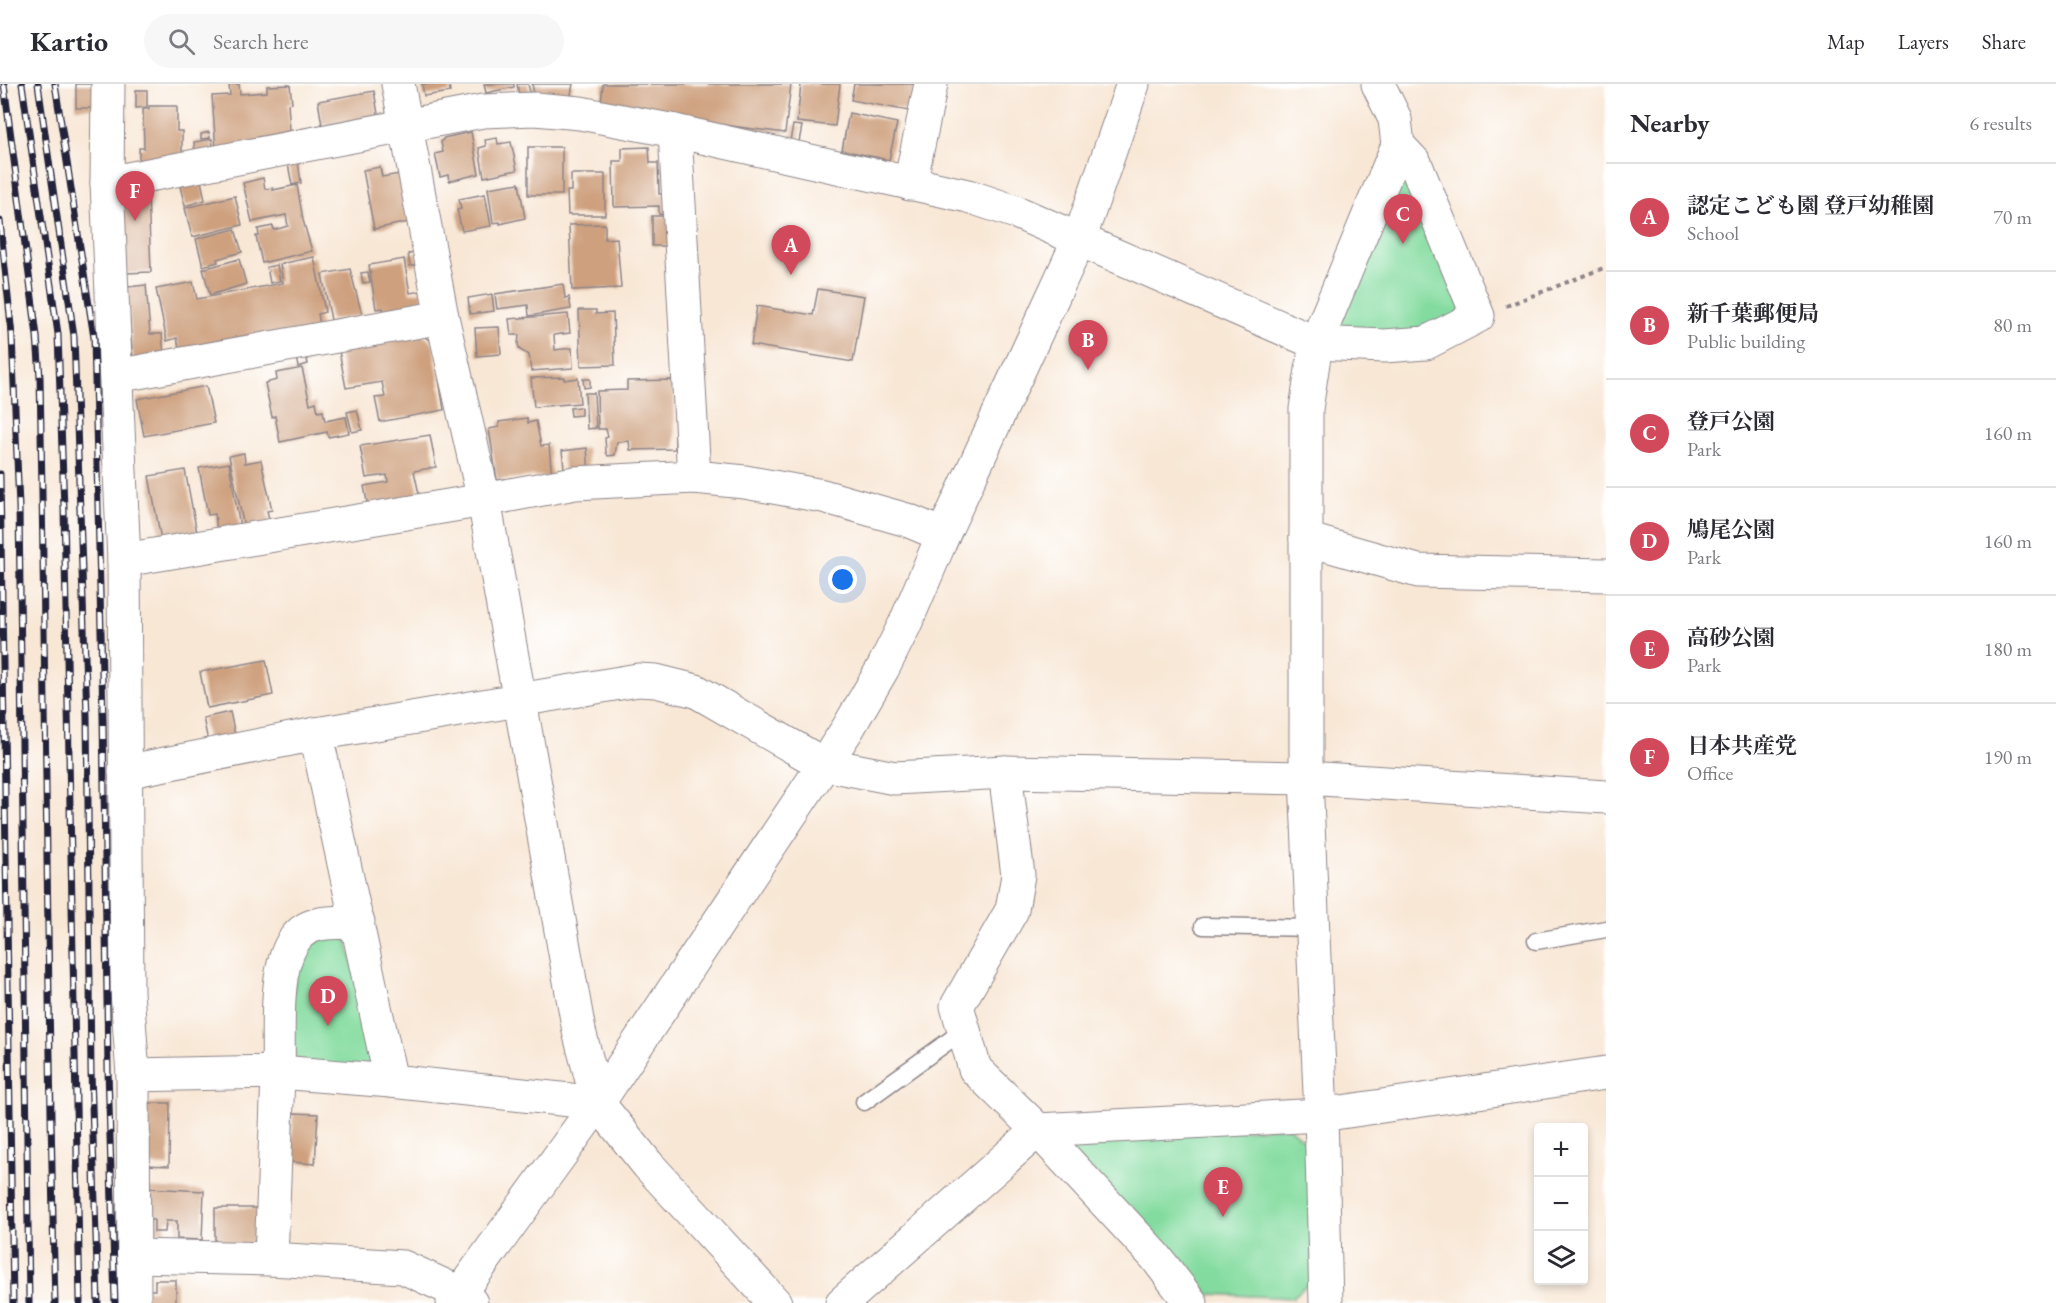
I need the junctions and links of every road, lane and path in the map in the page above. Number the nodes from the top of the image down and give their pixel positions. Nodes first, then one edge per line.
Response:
1 (108, 84) edge
2 (398, 84) edge
3 (931, 84) edge
4 (1133, 84) edge
5 (1378, 84) edge
6 (406, 127) junction
7 (675, 131) junction
8 (1398, 145) junction
9 (107, 183) junction
10 (910, 184) junction
11 (1079, 240) junction
12 (1606, 267) edge
13 (1479, 316) junction
14 (442, 317) junction
15 (1316, 342) junction
16 (116, 376) junction
17 (694, 477) junction
18 (484, 501) junction
19 (943, 535) junction
20 (1306, 539) junction
21 (124, 560) junction
22 (1606, 575) edge
23 (520, 701) junction
24 (316, 734) junction
25 (823, 764) junction
26 (125, 772) junction
27 (1005, 772) junction
28 (1306, 778) junction
29 (1606, 797) edge
30 (358, 922) junction
31 (1203, 926) dead end
32 (1312, 928) junction
33 (1606, 929) edge
34 (1536, 941) dead end
35 (964, 1029) junction
36 (279, 1072) junction
37 (1606, 1073) edge
38 (133, 1075) junction
39 (391, 1081) junction
40 (864, 1102) dead end
41 (597, 1103) junction
42 (1321, 1115) junction
43 (1038, 1130) junction
44 (133, 1256) junction
45 (271, 1259) junction
46 (461, 1300) edge
47 (134, 1303) edge
48 (775, 1303) edge
49 (842, 1303) edge
50 (1191, 1303) edge
51 (1326, 1303) edge

1 - 9 street
2 - 6 street
3 - 10 street
4 - 11 street
5 - 8 street
6 - 7 street
6 - 9 street
6 - 14 street
7 - 10 street
7 - 17 street
8 - 13 street
8 - 15 street
9 - 16 street
10 - 11 street
11 - 15 street
11 - 19 street
12 - 13 path
13 - 15 street
14 - 16 street
14 - 18 street
15 - 20 street
16 - 21 street
17 - 18 street
17 - 19 street
18 - 21 street
18 - 23 street
19 - 25 street
20 - 22 street
20 - 28 street
21 - 26 street
23 - 24 street
23 - 25 street
23 - 41 street
24 - 26 street
24 - 30 street
25 - 27 street
25 - 41 street
26 - 38 street
27 - 28 street
27 - 35 street
28 - 29 street
28 - 32 street
30 - 36 street
30 - 39 street
31 - 32 lane
32 - 42 street
33 - 34 lane
35 - 40 lane
35 - 43 street
36 - 38 street
36 - 39 street
36 - 45 street
37 - 42 street
38 - 44 street
39 - 41 street
41 - 46 street
41 - 48 street
42 - 43 street
42 - 51 street
43 - 49 street
43 - 50 street
44 - 45 street
44 - 47 street
45 - 46 street

